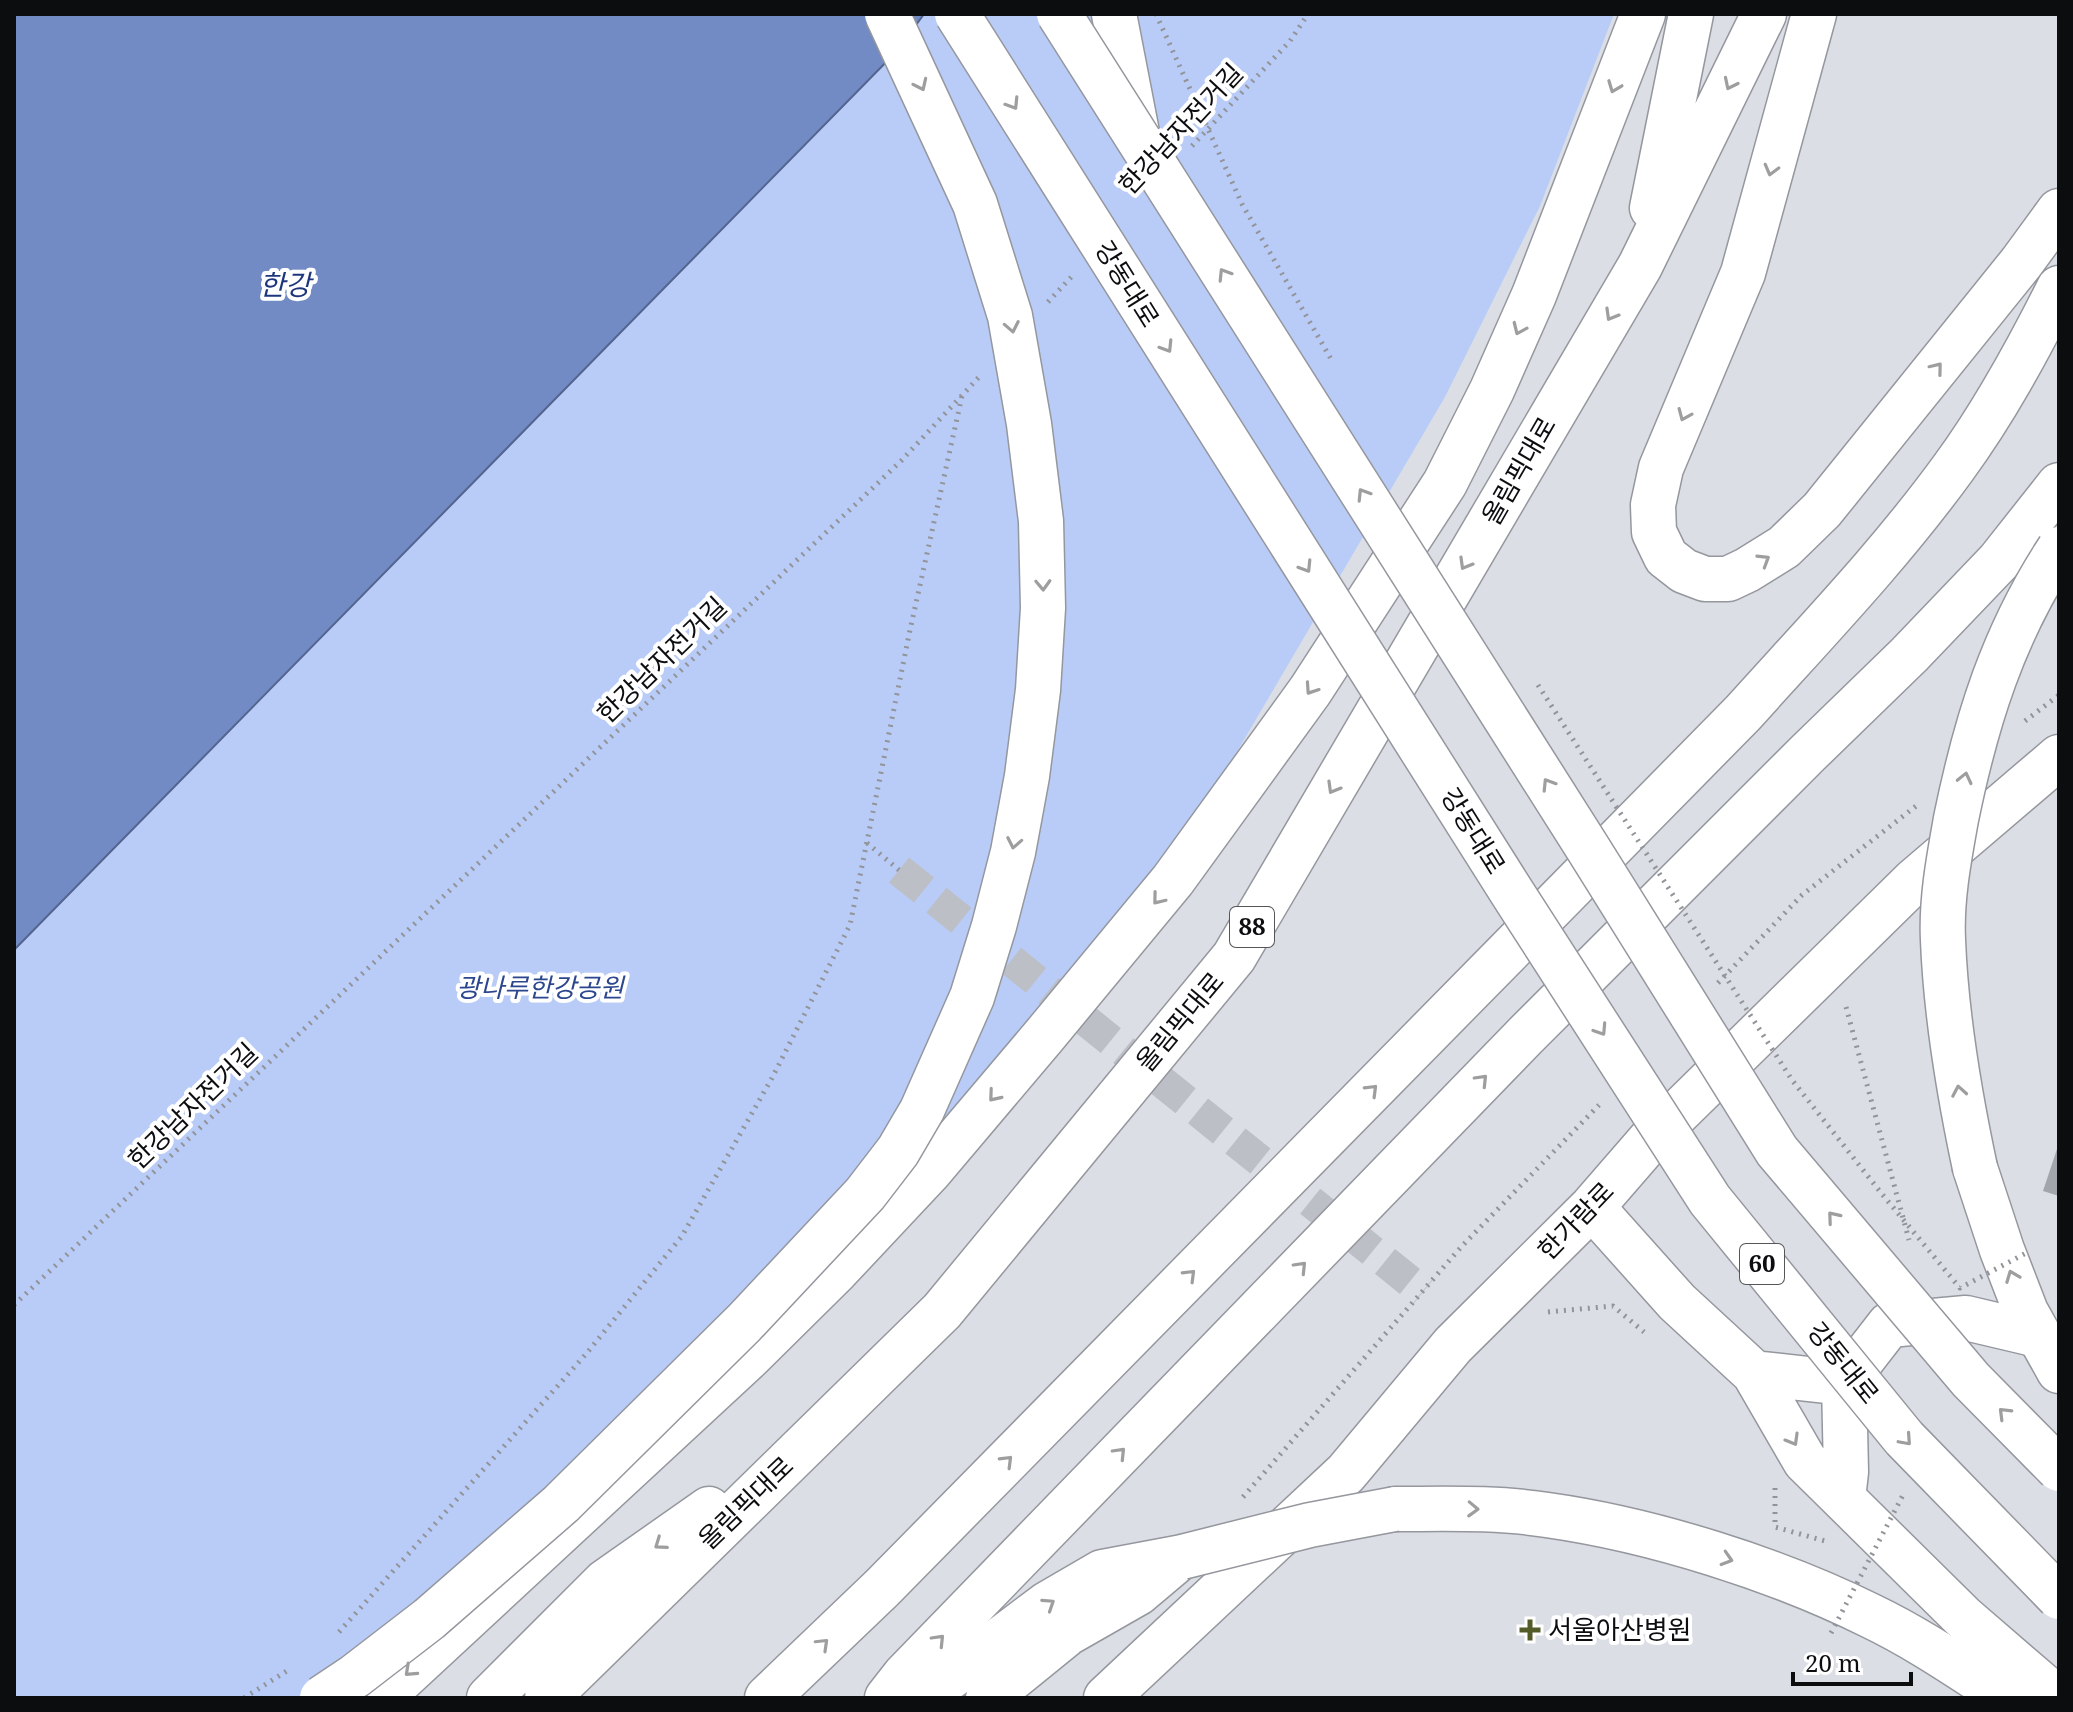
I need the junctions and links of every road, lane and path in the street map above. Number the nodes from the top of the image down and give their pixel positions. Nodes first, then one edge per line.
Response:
1 (887, 14) edge
2 (957, 14) edge
3 (1059, 14) edge
4 (1114, 14) edge
5 (1156, 14) edge
6 (1308, 14) edge
7 (1643, 14) edge
8 (1691, 14) edge
9 (1764, 14) edge
10 (1814, 14) edge
11 (1139, 140) junction
12 (1184, 155) dead end
13 (2059, 211) edge
14 (1640, 266) junction
15 (1078, 269) dead end
16 (2059, 288) edge
17 (1047, 304) dead end
18 (1337, 368) dead end
19 (983, 372) dead end
20 (962, 395) junction
21 (2059, 485) edge
22 (2059, 549) edge
23 (1533, 677) dead end
24 (2059, 757) edge
25 (867, 843) junction
26 (899, 870) tunnel mouth
27 (929, 1172) junction
28 (1592, 1207) junction
29 (2028, 1252) dead end
30 (14, 1305) edge
31 (1545, 1312) dead end
32 (744, 1323) junction
33 (1647, 1335) dead end
34 (2049, 1353) edge
35 (1754, 1373) junction
36 (1844, 1383) junction
37 (816, 1434) junction
38 (2059, 1469) edge
39 (1775, 1483) dead end
40 (1904, 1493) dead end
41 (1843, 1498) junction
42 (1775, 1527) dead end
43 (1182, 1557) junction
44 (2059, 1597) edge
45 (1831, 1633) dead end
46 (334, 1637) dead end
47 (310, 1682) edge
48 (244, 1698) edge
49 (381, 1698) edge
50 (489, 1698) edge
51 (547, 1698) edge
52 (767, 1698) edge
53 (887, 1698) edge
54 (917, 1698) edge
55 (988, 1698) edge
56 (1106, 1698) edge
57 (2007, 1698) edge
58 (2057, 1698) edge

1 -> 32 main road, bridge
2 -> 44 main road, 강동대로 / 60, bridge
3 - 11 main road, bridge
4 - 11 main road
5 - 18 path, bridge
6 - 12 path, 한강남자전거길
7 -> 27 main road
8 - 14 main road
9 -> 14 main road, 올림픽대로 / 88
10 -> 13 main road
38 -> 11 main road, bridge
14 -> 37 main road, 올림픽대로 / 88
15 - 17 path
52 -> 16 main road
19 - 20 path, 한강남자전거길
20 - 25 path
20 - 30 path, 한강남자전거길
53 -> 21 main road
34 -> 22 main road, bridge
23 - 29 path, bridge
24 - 28 main road, 한가람로
25 - 26 path
25 - 46 path
27 - 32 main road, bridge
27 -> 49 main road
28 - 35 main road
28 - 56 main road, 한가람로
31 - 33 path
32 - 47 main road, bridge
34 - 36 main road
35 - 36 main road
35 -> 41 main road
36 - 41 main road
37 -> 50 main road
37 - 51 main road, 올림픽대로 / 88
39 - 42 path
40 - 45 path, bridge
41 - 58 main road
54 -> 43 main road
43 - 55 main road
43 -> 57 main road, bridge
47 - 48 path

